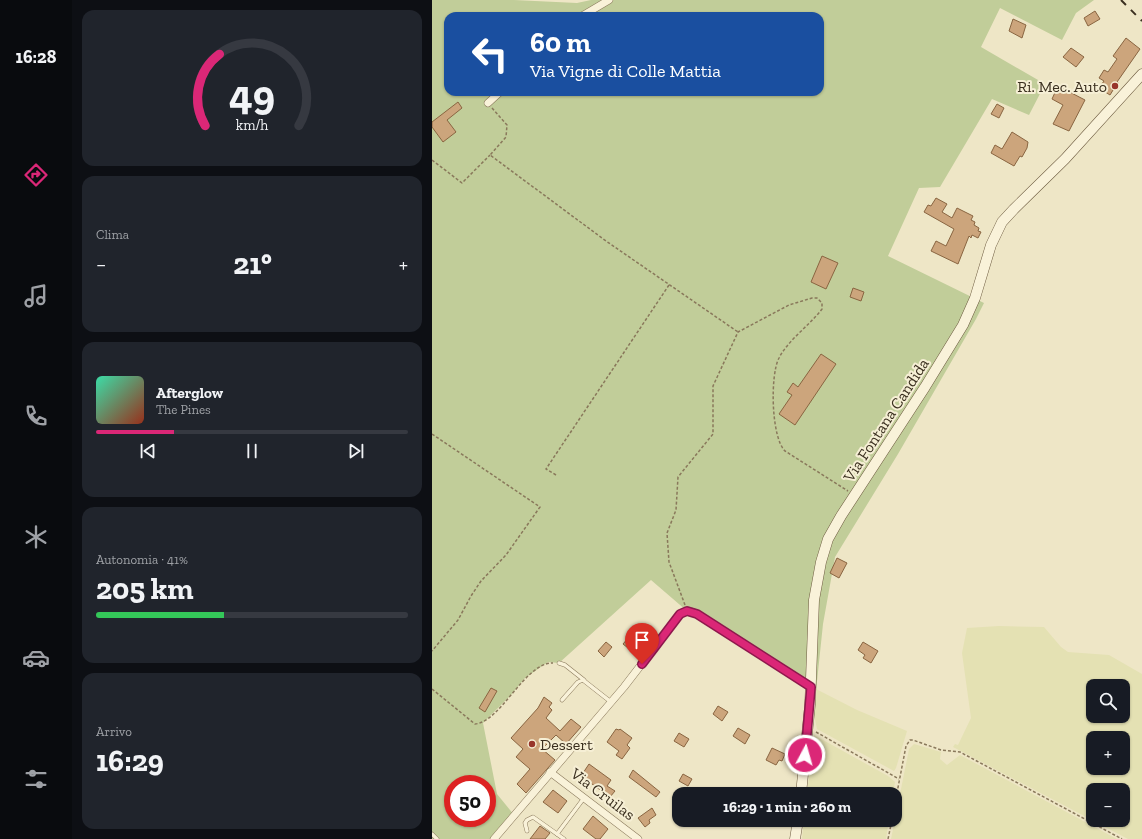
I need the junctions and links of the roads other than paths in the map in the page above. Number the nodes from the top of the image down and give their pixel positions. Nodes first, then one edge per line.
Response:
1 (609, 0) edge
2 (589, 12) edge
3 (1142, 74) edge
4 (1142, 84) edge
5 (496, 96) edge
6 (488, 103) road end
7 (1111, 109) junction
8 (559, 663) road end
9 (585, 680) junction
10 (811, 687) junction
11 (562, 700) dead end
12 (611, 702) junction
13 (550, 772) junction
14 (802, 787) edge
15 (584, 798) junction
16 (797, 827) edge
17 (527, 831) dead end
18 (432, 834) edge
19 (557, 834) junction
20 (437, 839) edge
21 (494, 839) edge
22 (564, 839) edge
23 (638, 839) edge
24 (795, 839) edge

1 - 2 street
3 - 7 main road, Via Fontana Candida
4 - 7 main road, Via Fontana Candida
5 - 6 street
7 - 10 main road, Via Fontana Candida
8 - 9 lane
9 - 11 lane
9 - 12 lane
10 - 12 street
10 - 14 main road, Via Fontana Candida
12 - 13 street
13 - 15 street, Via Cruilas
13 - 21 street
15 - 19 lane
15 - 23 street, Via Cruilas
16 - 24 main road
17 - 19 lane
18 - 20 lane
19 - 22 lane

